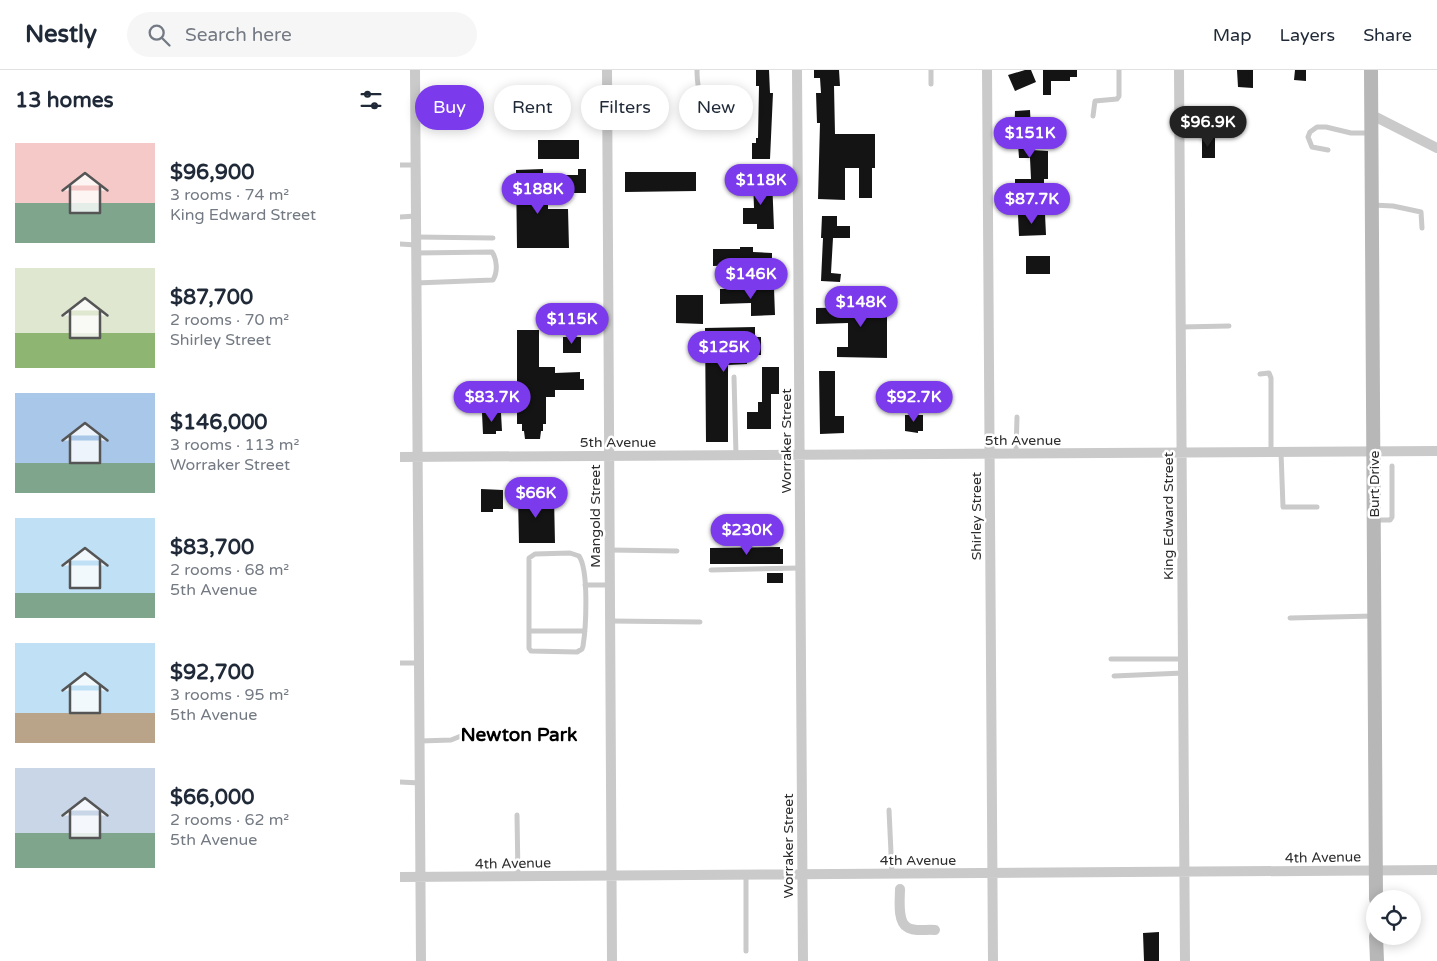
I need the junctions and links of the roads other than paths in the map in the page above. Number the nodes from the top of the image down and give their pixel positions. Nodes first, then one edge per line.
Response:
1 (415, 70) edge
2 (607, 70) edge
3 (697, 70) edge
4 (797, 70) edge
5 (931, 70) edge
6 (987, 70) edge
7 (1119, 70) edge
8 (1179, 70) edge
9 (1371, 70) edge
10 (931, 84) dead end
11 (698, 85) edge
12 (1370, 114) junction
13 (1093, 116) dead end
14 (1371, 132) junction
15 (1437, 148) edge
16 (1328, 150) dead end
17 (415, 165) junction
18 (400, 166) edge
19 (1372, 205) junction
20 (400, 216) edge
21 (416, 216) junction
22 (1422, 228) dead end
23 (493, 238) dead end
24 (400, 244) edge
25 (416, 245) junction
26 (416, 283) junction
27 (1229, 326) dead end
28 (1180, 327) junction
29 (1260, 374) dead end
30 (734, 377) dead end
31 (1017, 417) dead end
32 (1374, 451) junction
33 (1437, 451) edge
34 (1181, 452) junction
35 (1276, 452) junction
36 (1016, 453) junction
37 (800, 454) junction
38 (989, 454) junction
39 (736, 455) junction
40 (609, 456) junction
41 (417, 457) junction
42 (400, 458) edge
43 (1392, 466) dead end
44 (1317, 507) dead end
45 (1374, 520) junction
46 (609, 550) junction
47 (677, 551) dead end
48 (800, 568) junction
49 (712, 570) dead end
50 (585, 585) junction
51 (610, 585) junction
52 (1374, 616) junction
53 (1290, 618) dead end
54 (610, 621) junction
55 (700, 622) dead end
56 (529, 631) junction
57 (585, 631) junction
58 (1111, 659) dead end
59 (1182, 659) junction
60 (400, 663) edge
61 (418, 663) junction
62 (1182, 674) junction
63 (1114, 676) dead end
64 (494, 733) dead end
65 (419, 741) junction
66 (400, 782) edge
67 (420, 782) junction
68 (890, 810) dead end
69 (517, 815) dead end
70 (1376, 870) junction
71 (1437, 870) edge
72 (1184, 872) junction
73 (993, 873) junction
74 (746, 874) junction
75 (802, 874) junction
76 (892, 874) junction
77 (611, 875) junction
78 (518, 876) junction
79 (400, 877) edge
80 (420, 877) junction
81 (900, 888) dead end
82 (1376, 890) edge
83 (935, 930) dead end
84 (1376, 945) edge
85 (746, 950) dead end
86 (421, 961) edge
87 (612, 961) edge
88 (803, 961) edge
89 (993, 961) edge
90 (1185, 961) edge
91 (1377, 961) edge

1 - 17 street
2 - 40 street, Mangold Street
3 - 11 lane
4 - 37 street, Worraker Street
5 - 10 lane
6 - 38 street, Shirley Street
7 - 13 lane
8 - 28 street, King Edward Street
9 - 12 street, Burt Drive
12 - 14 street, Burt Drive
12 - 15 street
14 - 16 lane
14 - 19 street, Burt Drive
17 - 18 lane
17 - 21 street
19 - 22 lane
19 - 32 street, Burt Drive
20 - 21 lane
21 - 25 street
23 - 25 lane
24 - 25 lane
25 - 26 street
25 - 26 lane
26 - 41 street
27 - 28 lane
28 - 34 street, King Edward Street
29 - 35 lane
30 - 39 lane
31 - 36 lane
32 - 33 street, 5th Avenue
32 - 35 street, 5th Avenue
32 - 45 street, Burt Drive
34 - 35 street, 5th Avenue
34 - 36 street, 5th Avenue
34 - 59 street, King Edward Street
35 - 44 lane
36 - 38 street, 5th Avenue
37 - 38 street, 5th Avenue
37 - 39 street, 5th Avenue
37 - 48 street, Worraker Street
38 - 73 street, Shirley Street
39 - 40 street, 5th Avenue
40 - 41 street, 5th Avenue
40 - 46 street, Mangold Street
41 - 42 street, 5th Avenue
41 - 61 street
43 - 45 lane
45 - 52 street, Burt Drive
46 - 47 lane
46 - 51 street, Mangold Street
48 - 49 lane
48 - 75 street, Worraker Street
50 - 51 lane
50 - 56 lane
50 - 57 lane
51 - 54 street, Mangold Street
52 - 53 lane
52 - 70 street, Burt Drive
54 - 55 lane
54 - 77 street, Mangold Street
56 - 57 lane
56 - 57 lane
58 - 59 lane
59 - 62 street, King Edward Street
60 - 61 lane
61 - 65 street
62 - 63 lane
62 - 72 street, King Edward Street
64 - 65 lane
65 - 67 street
66 - 67 lane
67 - 80 street
68 - 76 lane
69 - 78 lane
70 - 71 street, 4th Avenue
70 - 72 street, 4th Avenue
70 - 82 street, Burt Drive
72 - 73 street, 4th Avenue
72 - 90 street, King Edward Street
73 - 76 street, 4th Avenue
73 - 89 street, Shirley Street
74 - 75 street, 4th Avenue
74 - 77 street, 4th Avenue
74 - 85 lane
75 - 76 street, 4th Avenue
75 - 88 street, Worraker Street
77 - 78 street, 4th Avenue
77 - 87 street, Mangold Street
78 - 80 street, 4th Avenue
79 - 80 street, 4th Avenue
80 - 86 street
81 - 83 street
84 - 91 street

